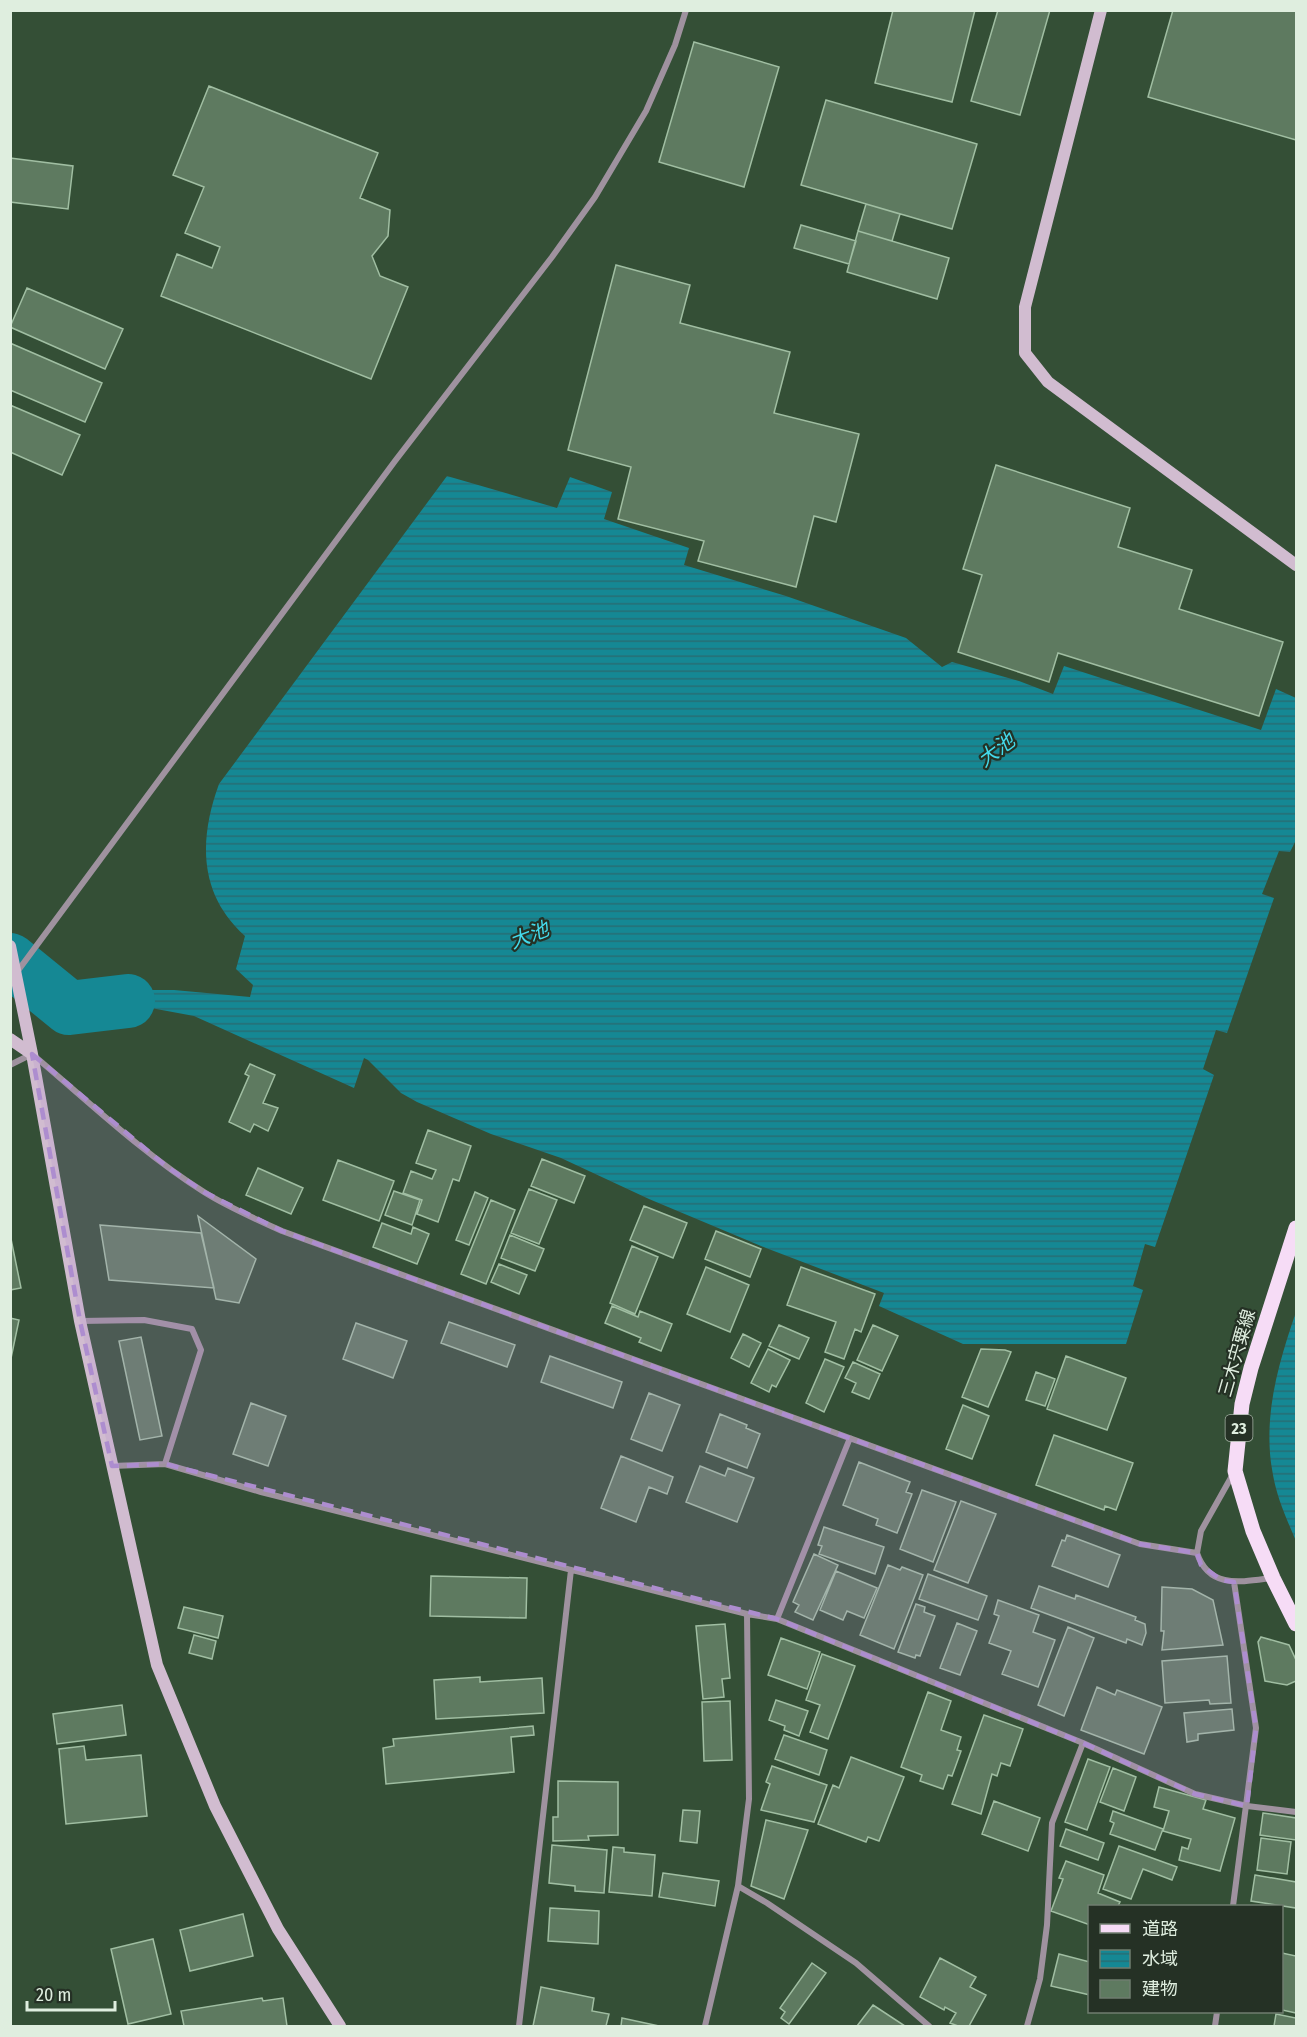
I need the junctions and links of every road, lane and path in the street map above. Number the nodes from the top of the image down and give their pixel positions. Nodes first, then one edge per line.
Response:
1 (686, 10) edge
2 (1101, 10) edge
3 (1296, 565) edge
4 (10, 946) edge
5 (16, 972) junction
6 (10, 1039) edge
7 (32, 1054) junction
8 (10, 1065) edge
9 (1296, 1228) edge
10 (80, 1321) junction
11 (849, 1438) junction
12 (165, 1464) junction
13 (112, 1466) junction
14 (1235, 1471) junction
15 (1197, 1553) junction
16 (571, 1570) junction
17 (1273, 1578) junction
18 (1234, 1582) junction
19 (747, 1614) junction
20 (777, 1619) junction
21 (1296, 1624) edge
22 (1083, 1743) junction
23 (1248, 1806) junction
24 (1296, 1812) edge
25 (738, 1886) junction
26 (1233, 1905) edge
27 (340, 2026) edge
28 (519, 2026) edge
29 (705, 2026) edge
30 (928, 2026) edge
31 (1027, 2026) edge

1 - 5 street
2 - 3 street
4 - 5 street
5 - 7 street
6 - 7 street
7 - 8 street
7 - 10 street
7 - 11 street
9 - 14 main road, 三木宍粟線 / 23
10 - 12 street
10 - 13 street
11 - 15 street
11 - 20 street
12 - 13 street
12 - 16 street
13 - 27 street
14 - 15 street
14 - 17 main road, 三木宍粟線 / 23
15 - 18 street
16 - 19 street
16 - 28 street
17 - 18 street
17 - 21 main road, 三木宍粟線 / 23
18 - 23 street
19 - 20 street
19 - 25 street
20 - 22 street
22 - 23 street
22 - 31 street
23 - 24 street
23 - 26 street
25 - 29 street
25 - 30 street

